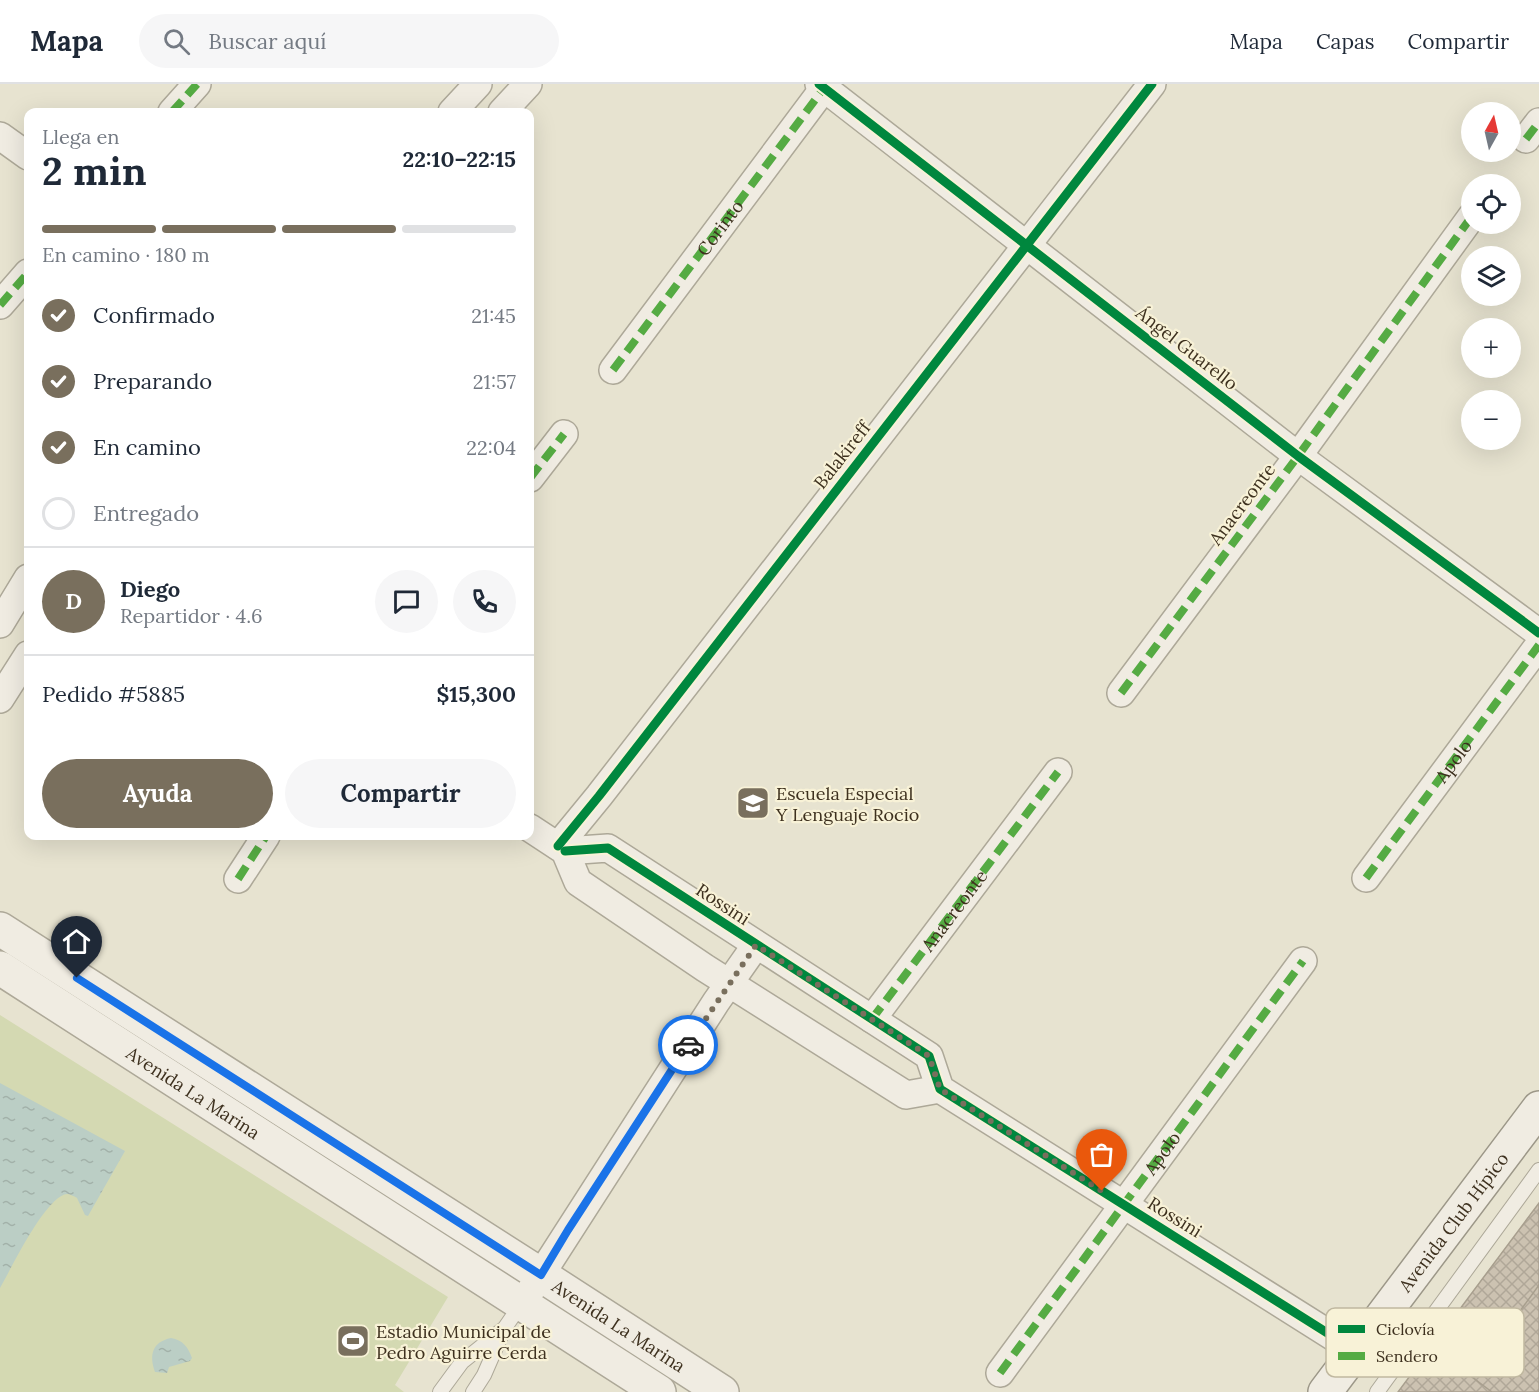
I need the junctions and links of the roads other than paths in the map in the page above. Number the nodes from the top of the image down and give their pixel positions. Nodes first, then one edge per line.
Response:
1 (197, 84) edge
2 (478, 84) edge
3 (528, 84) edge
4 (1152, 84) edge
5 (823, 85) edge
6 (176, 108) edge
7 (456, 108) edge
8 (505, 108) edge
9 (0, 136) edge
10 (24, 153) edge
11 (1461, 231) edge
12 (1026, 244) junction
13 (24, 278) edge
14 (0, 305) edge
15 (613, 370) dead end
16 (564, 434) dead end
17 (1298, 456) junction
18 (534, 473) edge
19 (24, 585) edge
20 (0, 624) edge
21 (1539, 633) edge
22 (1539, 645) edge
23 (24, 661) edge
24 (1121, 693) dead end
25 (0, 699) edge
26 (1058, 772) dead end
27 (534, 830) edge
28 (263, 840) edge
29 (562, 848) junction
30 (1366, 878) dead end
31 (238, 879) dead end
32 (0, 929) edge
33 (756, 945) junction
34 (1303, 961) dead end
35 (0, 968) edge
36 (729, 982) junction
37 (872, 1019) junction
38 (940, 1089) junction
39 (1539, 1108) edge
40 (308, 1126) junction
41 (290, 1154) junction
42 (1539, 1170) edge
43 (397, 1183) junction
44 (1123, 1204) junction
45 (378, 1211) junction
46 (541, 1275) junction
47 (1388, 1308) edge
48 (1438, 1308) edge
49 (513, 1316) junction
50 (1326, 1332) edge
51 (1000, 1373) dead end
52 (1336, 1377) edge
53 (1388, 1377) edge
54 (712, 1390) edge
55 (440, 1392) edge
56 (473, 1392) edge
57 (660, 1392) edge
58 (1325, 1392) edge
59 (1377, 1392) edge

1 - 6 street
2 - 7 street
3 - 8 street
4 - 12 street, Balakireff
5 - 12 street, Ángel Guarello
5 - 15 street, Corinto
9 - 10 street
11 - 17 street, Anacreonte
12 - 17 street, Ángel Guarello
12 - 29 street, Balakireff
13 - 14 street
16 - 18 street
17 - 21 street, Ángel Guarello
17 - 24 street, Anacreonte
19 - 20 street
22 - 30 street, Apolo
23 - 25 street
26 - 37 street, Anacreonte
27 - 29 street
28 - 31 street
29 - 33 street, Rossini
29 - 36 street
32 - 40 street, Avenida La Marina
33 - 36 street
33 - 37 street, Rossini
34 - 44 street, Apolo
35 - 41 street, Avenida La Marina
36 - 38 street
36 - 46 street
37 - 38 street, Rossini
38 - 44 street, Rossini
39 - 47 street, Avenida Club Hípico
40 - 41 street
40 - 43 street, Avenida La Marina
41 - 45 street, Avenida La Marina
42 - 48 lane
43 - 45 street
43 - 46 street, Avenida La Marina
44 - 50 street, Rossini
44 - 51 street, Apolo
45 - 49 street, Avenida La Marina
46 - 49 street
46 - 54 street, Avenida La Marina
49 - 55 lane
49 - 56 lane
49 - 57 street, Avenida La Marina
52 - 58 street, Avenida Club Hípico
53 - 59 lane

